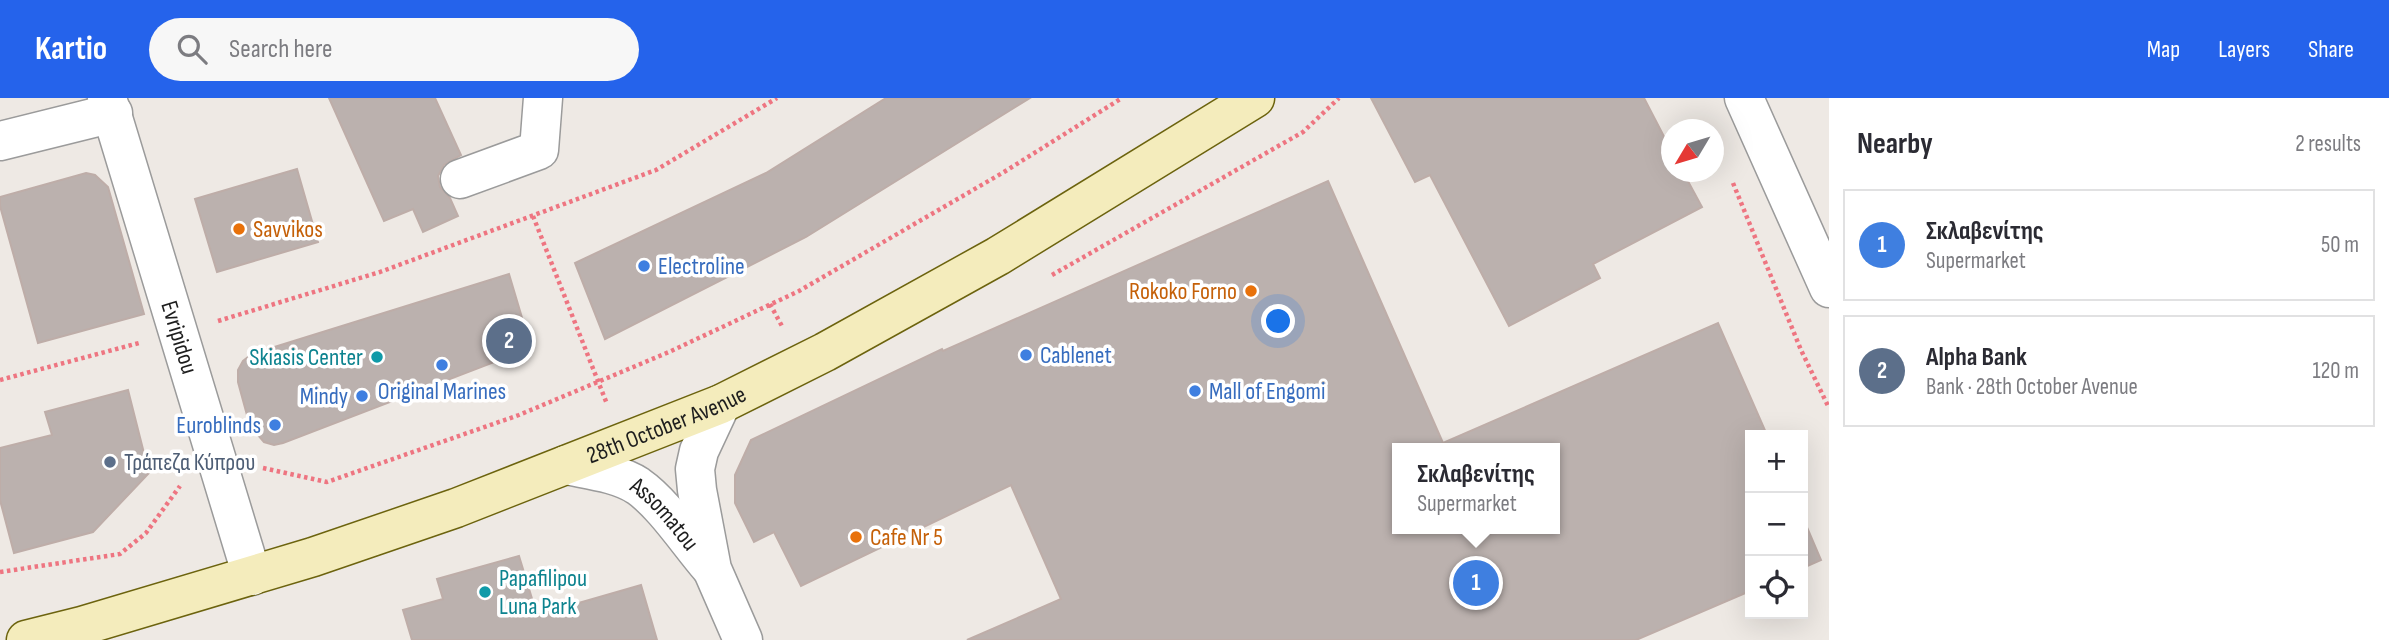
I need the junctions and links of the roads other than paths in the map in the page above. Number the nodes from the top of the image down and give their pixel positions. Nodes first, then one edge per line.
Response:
1 (543, 98) edge
2 (1255, 98) edge
3 (1744, 98) edge
4 (110, 106) edge
5 (0, 141) edge
6 (460, 179) dead end
7 (1818, 236) edge
8 (1829, 288) edge
9 (721, 404) junction
10 (566, 465) junction
11 (712, 569) junction
12 (252, 576) junction
13 (26, 640) edge
14 (743, 640) edge

1 - 6 street
2 - 9 main road, 28th October Avenue
3 - 7 street
4 - 5 street
4 - 12 street, Evripidou
7 - 8 street
9 - 10 main road, 28th October Avenue
9 - 11 street, Assomatou
10 - 11 street, Assomatou
10 - 12 main road, 28th October Avenue
11 - 14 street, Assomatou
12 - 13 main road, 28th October Avenue

